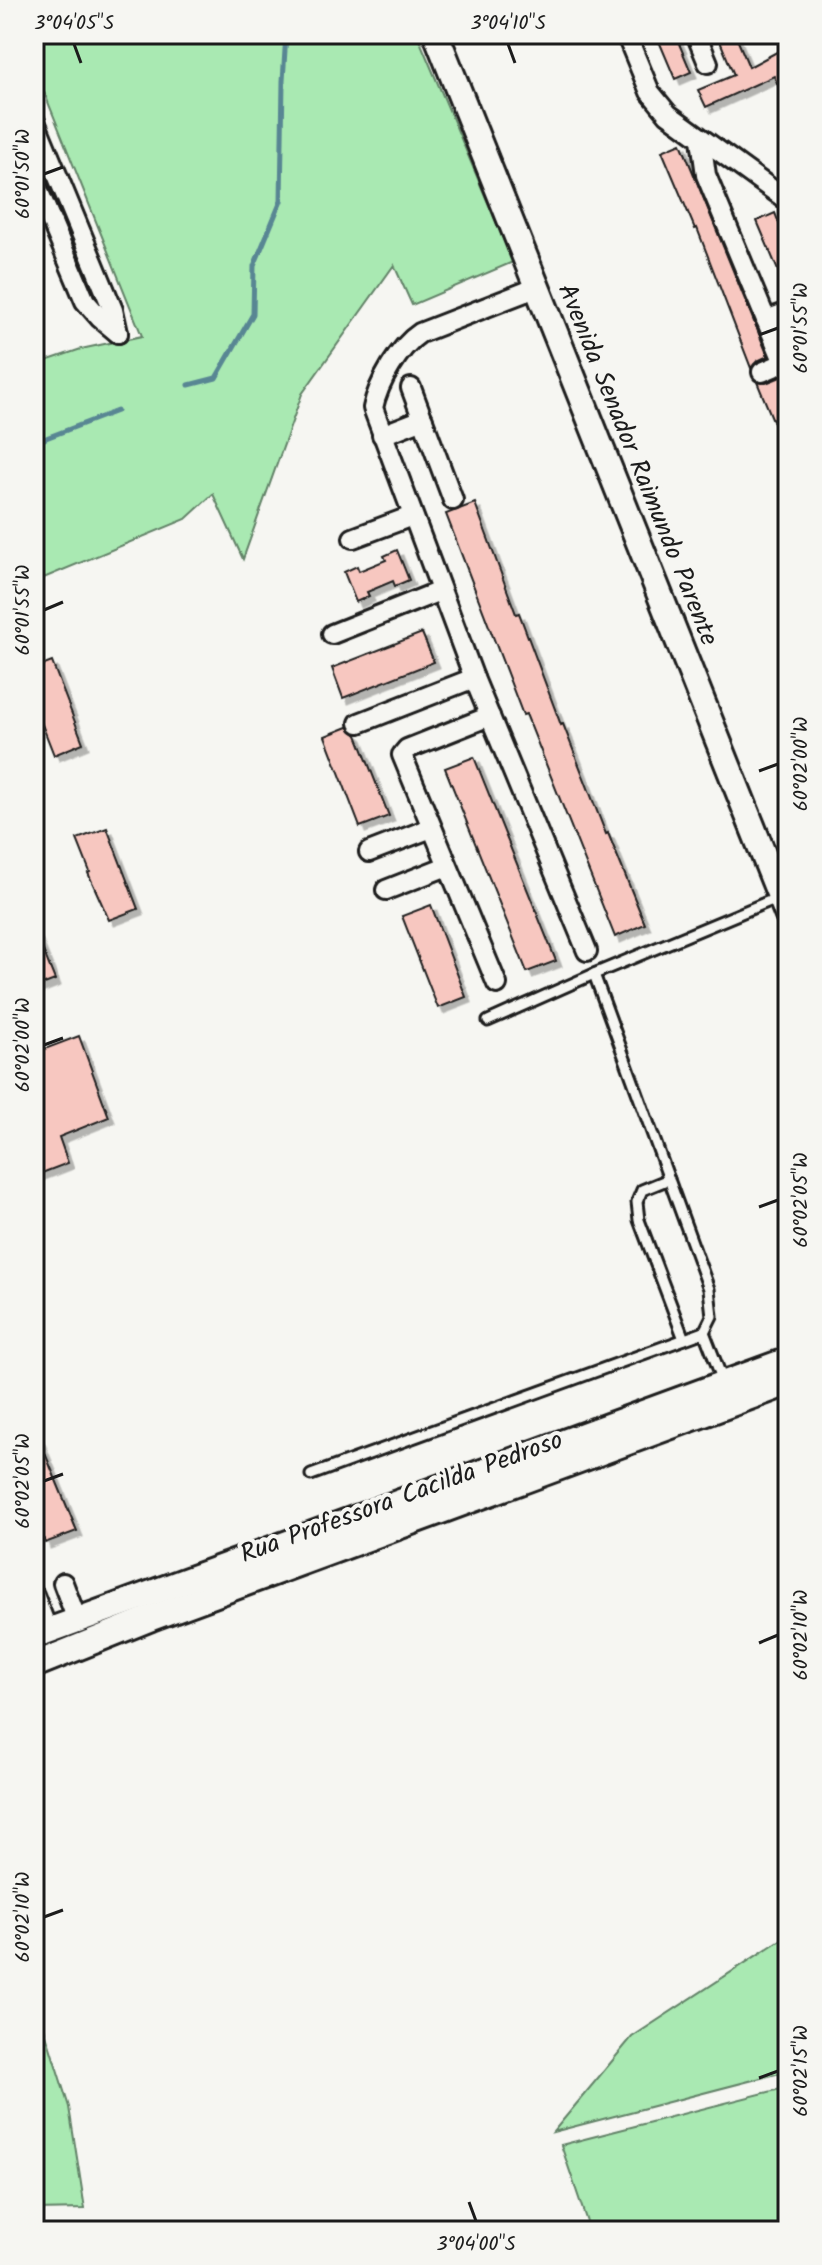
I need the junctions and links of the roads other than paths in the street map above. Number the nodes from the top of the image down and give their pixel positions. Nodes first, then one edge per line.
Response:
1 (436, 34) edge
2 (626, 34) edge
3 (696, 34) edge
4 (708, 63) dead end
5 (34, 119) edge
6 (701, 139) junction
7 (34, 180) edge
8 (788, 201) edge
9 (538, 287) junction
10 (788, 312) edge
11 (766, 320) junction
12 (786, 362) edge
13 (762, 372) dead end
14 (411, 388) dead end
15 (423, 419) junction
16 (382, 435) junction
17 (453, 500) dead end
18 (412, 516) junction
19 (353, 538) dead end
20 (440, 591) junction
21 (332, 634) dead end
22 (474, 678) junction
23 (490, 716) junction
24 (359, 723) dead end
25 (431, 828) junction
26 (369, 852) dead end
27 (447, 866) junction
28 (386, 890) dead end
29 (784, 906) edge
30 (587, 951) dead end
31 (594, 974) junction
32 (497, 984) dead end
33 (488, 1021) dead end
34 (669, 1179) junction
35 (704, 1332) junction
36 (684, 1339) junction
37 (788, 1360) edge
38 (788, 1383) edge
39 (724, 1385) junction
40 (311, 1475) dead end
41 (63, 1583) dead end
42 (34, 1595) edge
43 (77, 1620) junction
44 (41, 1633) edge
45 (34, 1665) edge

1 - 9 street, Avenida Senador Raimundo Parente
2 - 6 street
3 - 4 street
5 - 7 street
6 - 8 street
6 - 11 street
9 - 16 street
9 - 29 street, Avenida Senador Raimundo Parente
10 - 11 street
11 - 12 street
12 - 13 street
14 - 15 street
15 - 16 street
15 - 17 street
16 - 18 street
18 - 19 street
18 - 20 street
20 - 21 street
20 - 22 street
22 - 23 street
22 - 24 street
23 - 25 street
23 - 30 street
25 - 26 street
25 - 27 street
27 - 28 street
27 - 32 street
29 - 31 lane
31 - 33 lane
31 - 34 lane
34 - 35 lane
34 - 36 lane
35 - 36 lane
35 - 39 lane
36 - 40 lane
37 - 39 street, Rua Professora Cacilda Pedroso
38 - 45 street, Rua Professora Cacilda Pedroso
39 - 43 street, Rua Professora Cacilda Pedroso
41 - 43 street
42 - 44 street
43 - 44 street, Rua Professora Cacilda Pedroso

